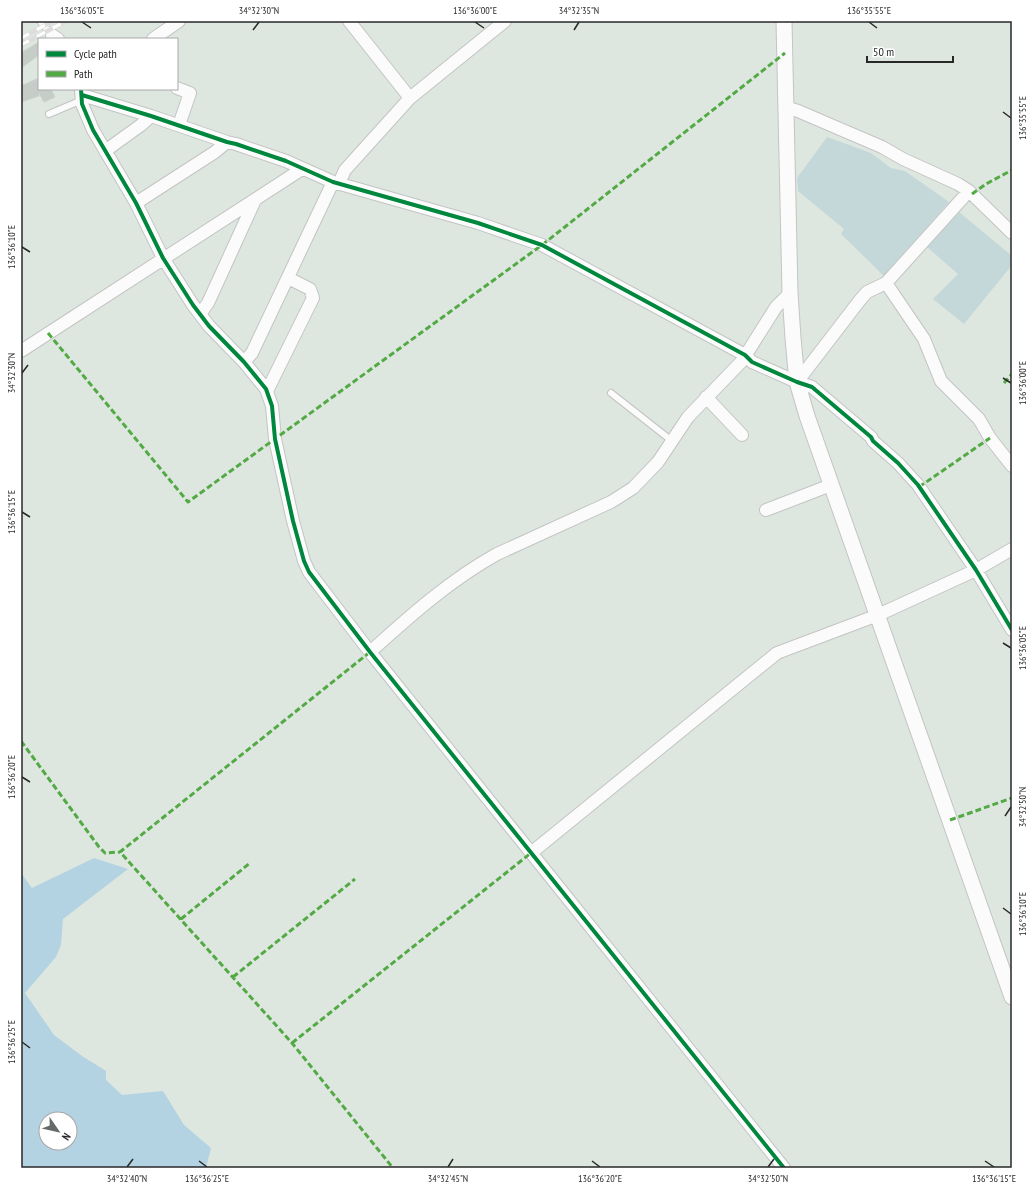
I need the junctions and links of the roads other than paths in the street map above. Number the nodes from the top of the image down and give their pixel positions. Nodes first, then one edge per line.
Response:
1 (40, 21) edge
2 (179, 21) edge
3 (349, 21) edge
4 (504, 21) edge
5 (784, 21) edge
6 (55, 37) edge
7 (154, 38) edge
8 (178, 88) edge
9 (84, 93) edge
10 (410, 98) junction
11 (785, 107) junction
12 (49, 114) dead end
13 (151, 116) junction
14 (178, 125) junction
15 (227, 142) junction
16 (105, 152) junction
17 (302, 168) junction
18 (336, 182) junction
19 (969, 191) junction
20 (255, 200) junction
21 (136, 203) junction
22 (1012, 233) edge
23 (163, 258) junction
24 (288, 278) junction
25 (886, 283) junction
26 (790, 293) junction
27 (200, 314) junction
28 (21, 351) edge
29 (745, 355) junction
30 (244, 362) junction
31 (797, 382) junction
32 (267, 391) junction
33 (611, 393) dead end
34 (706, 398) junction
35 (742, 435) dead end
36 (672, 441) junction
37 (1012, 466) edge
38 (831, 485) junction
39 (766, 510) dead end
40 (1012, 549) edge
41 (976, 570) junction
42 (878, 615) junction
43 (1012, 630) edge
44 (370, 652) junction
45 (531, 853) junction
46 (1012, 997) edge
47 (784, 1168) edge

1 - 6 lane
2 - 7 street
3 - 10 street
4 - 10 street
5 - 11 street
8 - 14 street
9 - 12 lane
9 - 13 street
9 - 16 street
10 - 18 street
11 - 19 street
11 - 26 street
13 - 14 street
13 - 16 street
14 - 15 street
15 - 17 street
15 - 21 street
16 - 21 street
17 - 18 street
17 - 20 street
18 - 24 street
18 - 29 street
19 - 22 street
19 - 25 street
20 - 23 street
20 - 27 street
21 - 23 street
23 - 27 street
23 - 28 street
24 - 30 street
24 - 32 street
25 - 31 street
25 - 37 street
26 - 29 street
26 - 31 street
27 - 30 street
29 - 31 street
29 - 34 street
30 - 32 street
31 - 38 street
31 - 41 street
32 - 44 street
33 - 36 lane
34 - 35 street
34 - 36 street
36 - 44 street
38 - 39 street
38 - 42 street
40 - 41 street
41 - 42 street
41 - 43 street
42 - 45 street
42 - 46 street
44 - 45 street
45 - 47 street

